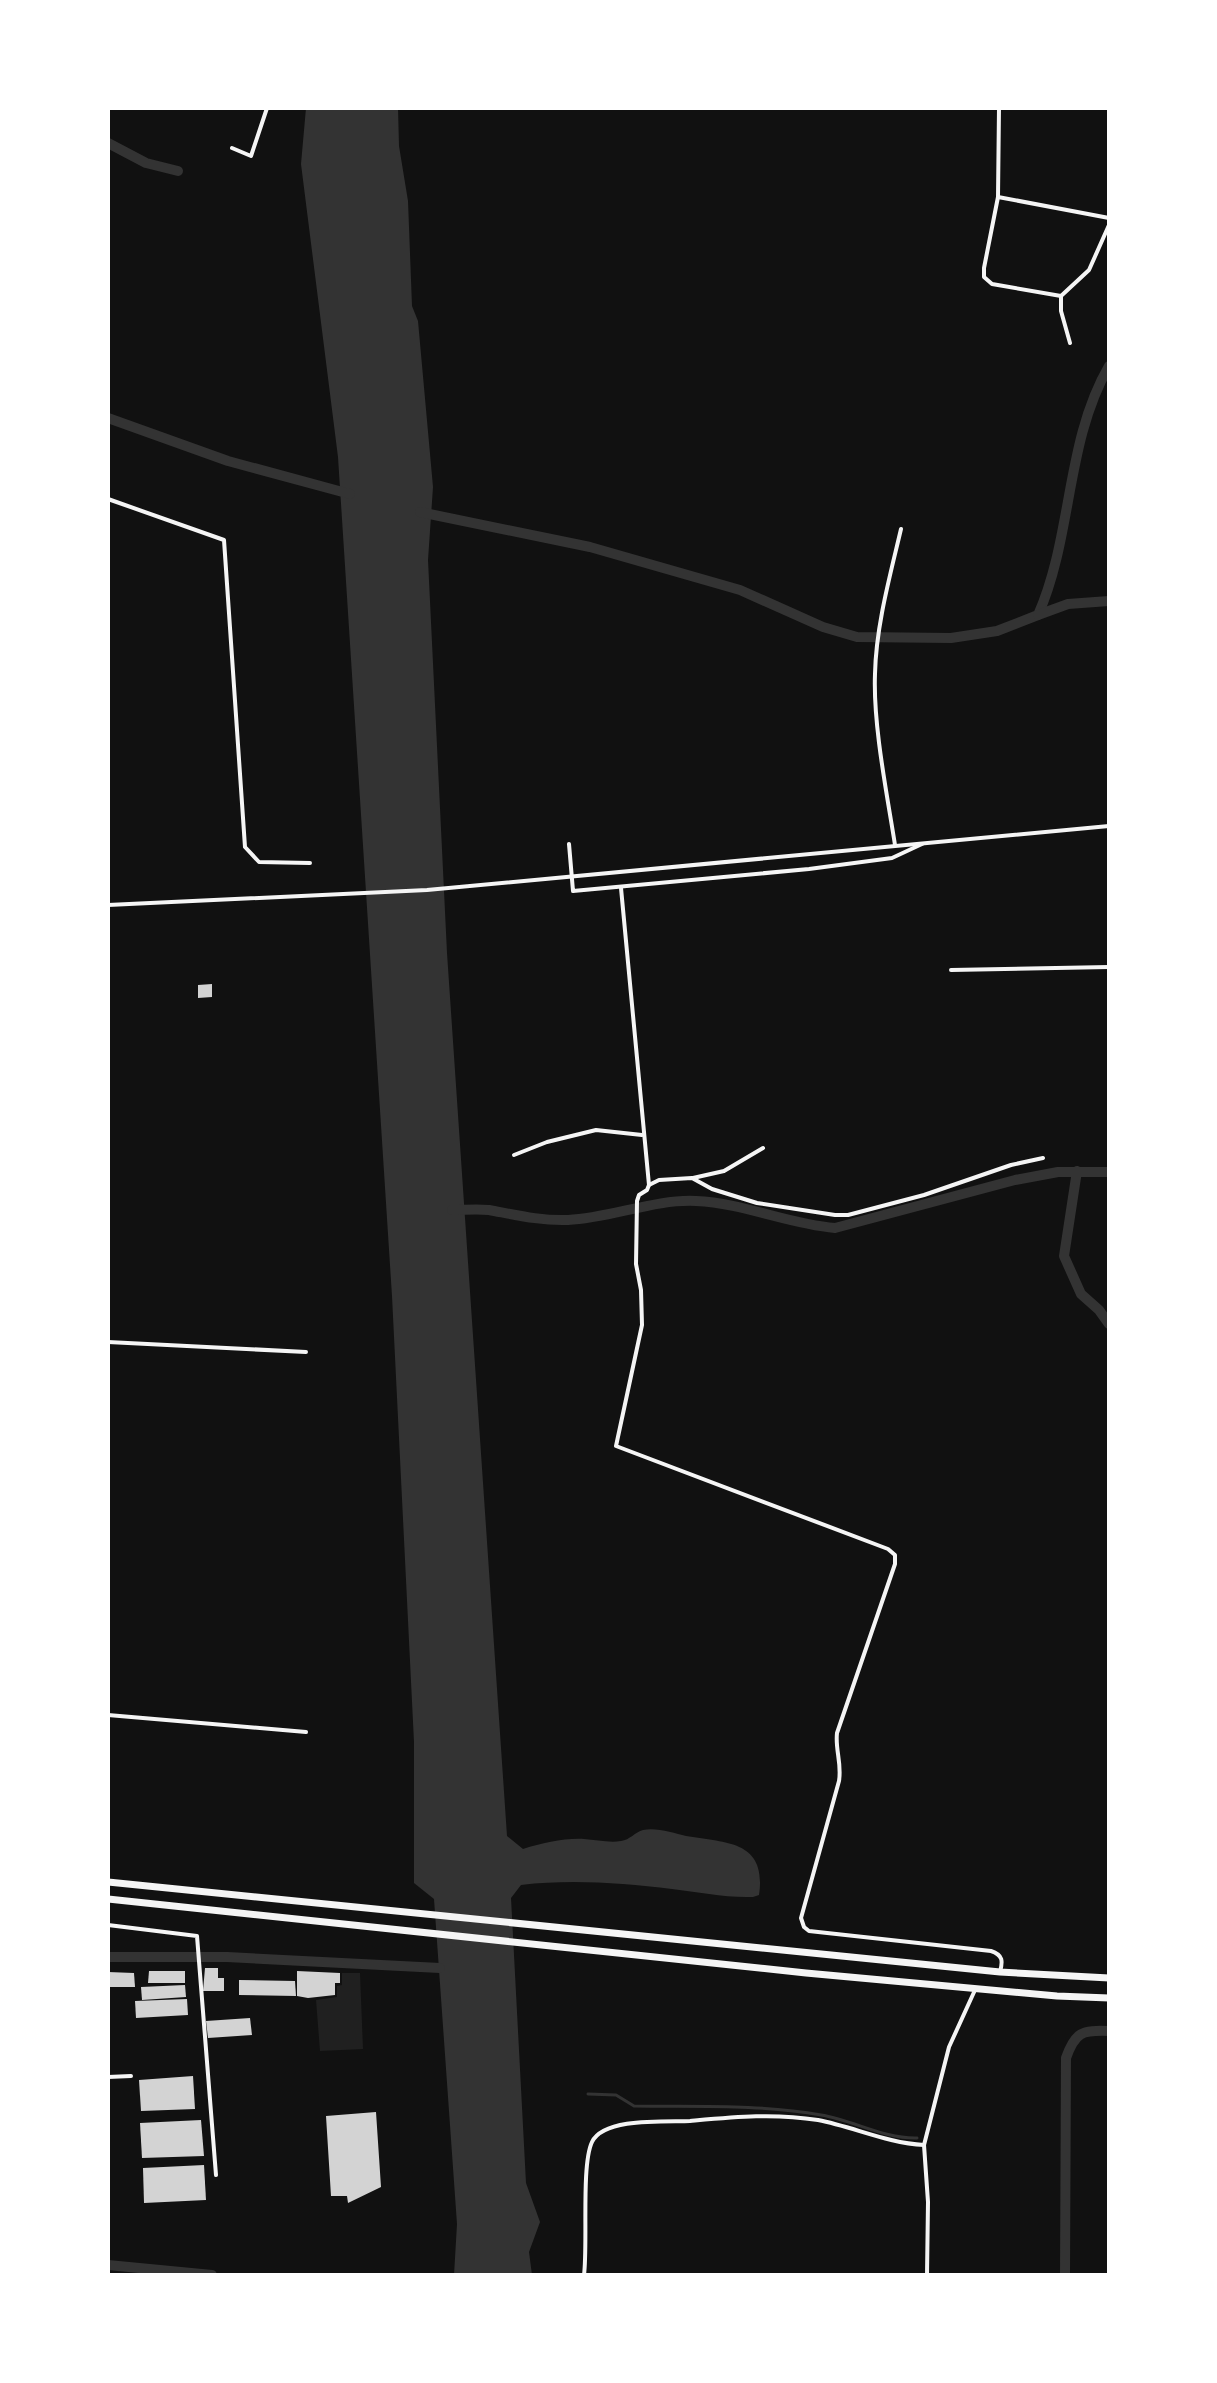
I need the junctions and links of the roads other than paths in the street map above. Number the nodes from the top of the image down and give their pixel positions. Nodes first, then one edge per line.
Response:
1 (267, 108) edge
2 (999, 108) edge
3 (232, 148) dead end
4 (998, 197) junction
5 (1109, 218) edge
6 (1109, 225) edge
7 (1061, 296) junction
8 (1070, 343) dead end
9 (108, 499) edge
10 (901, 529) dead end
11 (1109, 826) edge
12 (925, 843) junction
13 (569, 844) dead end
14 (895, 845) junction
15 (310, 863) dead end
16 (621, 888) junction
17 (108, 905) edge
18 (1108, 967) edge
19 (951, 970) dead end
20 (643, 1140) junction
21 (763, 1148) dead end
22 (514, 1155) dead end
23 (1043, 1158) dead end
24 (692, 1178) junction
25 (649, 1185) junction
26 (108, 1342) edge
27 (306, 1352) dead end
28 (108, 1715) edge
29 (306, 1732) dead end
30 (108, 1882) edge
31 (108, 1899) edge
32 (108, 1925) edge
33 (1000, 1972) junction
34 (1109, 1978) edge
35 (975, 1989) junction
36 (1109, 1998) edge
37 (131, 2076) dead end
38 (108, 2077) edge
39 (924, 2145) junction
40 (216, 2175) dead end
41 (584, 2275) edge
42 (927, 2275) edge

1 - 3 street
2 - 4 street
4 - 5 street
4 - 7 street
6 - 7 street
7 - 8 street
9 - 15 street
10 - 14 street
11 - 12 street
12 - 14 street
12 - 16 street
13 - 16 street
14 - 17 street
16 - 20 street
18 - 19 street
20 - 22 street
20 - 25 street
21 - 24 street
23 - 24 street
24 - 25 street
25 - 33 street
26 - 27 street
28 - 29 street
30 - 33 main road
31 - 35 main road
32 - 40 street
33 - 34 main road
35 - 36 main road
35 - 39 street
37 - 38 street
39 - 41 street
39 - 42 street

